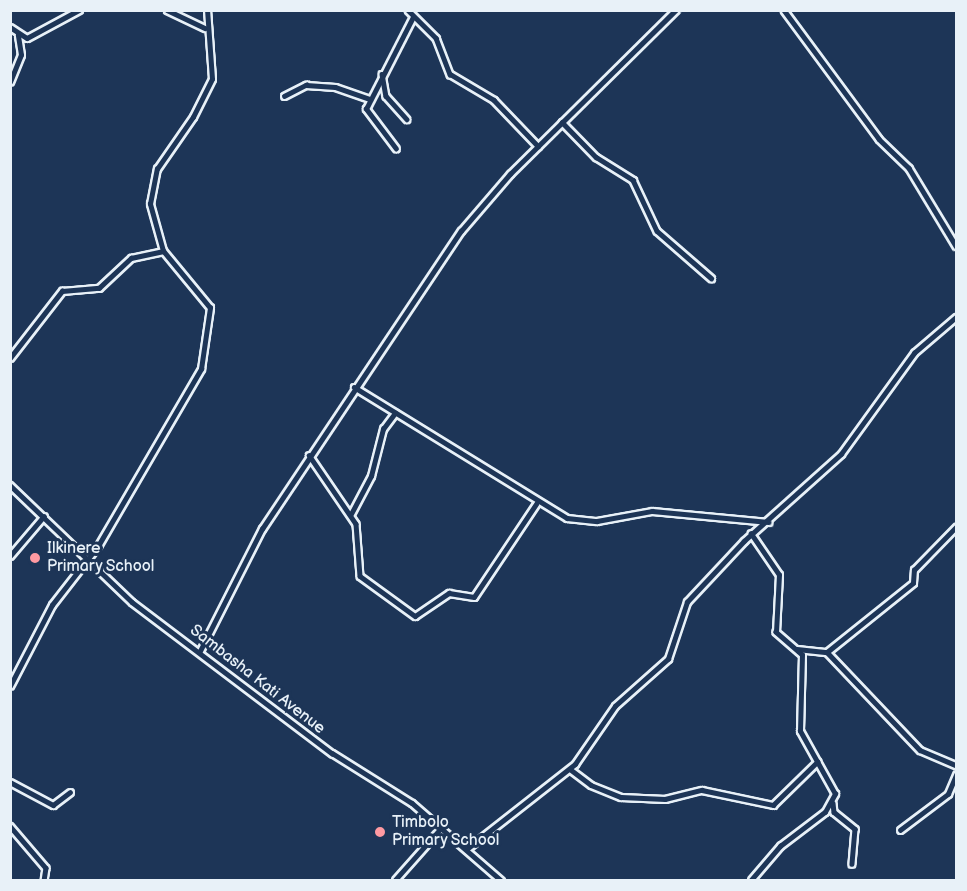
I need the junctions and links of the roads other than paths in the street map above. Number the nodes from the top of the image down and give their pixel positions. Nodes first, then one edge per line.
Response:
1 (79, 10) edge
2 (167, 10) edge
3 (207, 10) edge
4 (408, 10) edge
5 (676, 10) edge
6 (784, 10) edge
7 (413, 17) junction
8 (10, 27) edge
9 (205, 28) junction
10 (18, 35) junction
11 (382, 71) junction
12 (10, 82) edge
13 (284, 96) dead end
14 (369, 99) junction
15 (407, 119) dead end
16 (562, 122) junction
17 (538, 146) junction
18 (396, 149) dead end
19 (957, 246) edge
20 (163, 251) junction
21 (711, 278) dead end
22 (957, 317) edge
23 (10, 358) edge
24 (354, 387) junction
25 (395, 413) junction
26 (309, 455) junction
27 (10, 485) edge
28 (536, 504) junction
29 (351, 514) junction
30 (44, 516) junction
31 (768, 522) junction
32 (957, 527) edge
33 (752, 534) junction
34 (10, 556) edge
35 (89, 558) junction
36 (797, 649) junction
37 (200, 651) junction
38 (828, 652) junction
39 (10, 686) edge
40 (817, 762) junction
41 (957, 765) edge
42 (570, 769) junction
43 (957, 775) edge
44 (10, 782) edge
45 (70, 792) dead end
46 (833, 803) junction
47 (10, 826) edge
48 (442, 827) junction
49 (900, 830) dead end
50 (468, 848) junction
51 (852, 864) dead end
52 (44, 880) edge
53 (395, 880) edge
54 (501, 880) edge
55 (752, 880) edge

1 - 10 street
2 - 9 street
3 - 9 street
4 - 7 street
5 - 16 street
6 - 19 street
7 - 11 street
7 - 17 street
8 - 10 street
9 - 20 street
10 - 12 street
11 - 14 street
11 - 15 street
13 - 14 street
14 - 18 street
16 - 17 street
16 - 21 street
17 - 24 street
20 - 23 street
20 - 35 street
22 - 31 street
24 - 25 street
24 - 26 street
25 - 28 street
25 - 29 street
26 - 29 street
26 - 37 street
27 - 30 street, Sambasha Kati Avenue
28 - 29 street
28 - 31 street
30 - 34 street
30 - 35 street, Sambasha Kati Avenue
31 - 33 street
32 - 38 street
33 - 36 street
33 - 42 street
35 - 37 street, Sambasha Kati Avenue
35 - 39 street
36 - 38 street
36 - 40 street
37 - 48 street, Sambasha Kati Avenue
38 - 41 street
40 - 42 street
40 - 46 street
42 - 50 street
43 - 49 street
44 - 45 street
46 - 51 street
46 - 55 street
47 - 52 street
48 - 50 street, Sambasha Kati Avenue
48 - 53 street
50 - 54 street, Sambasha Kati Avenue

